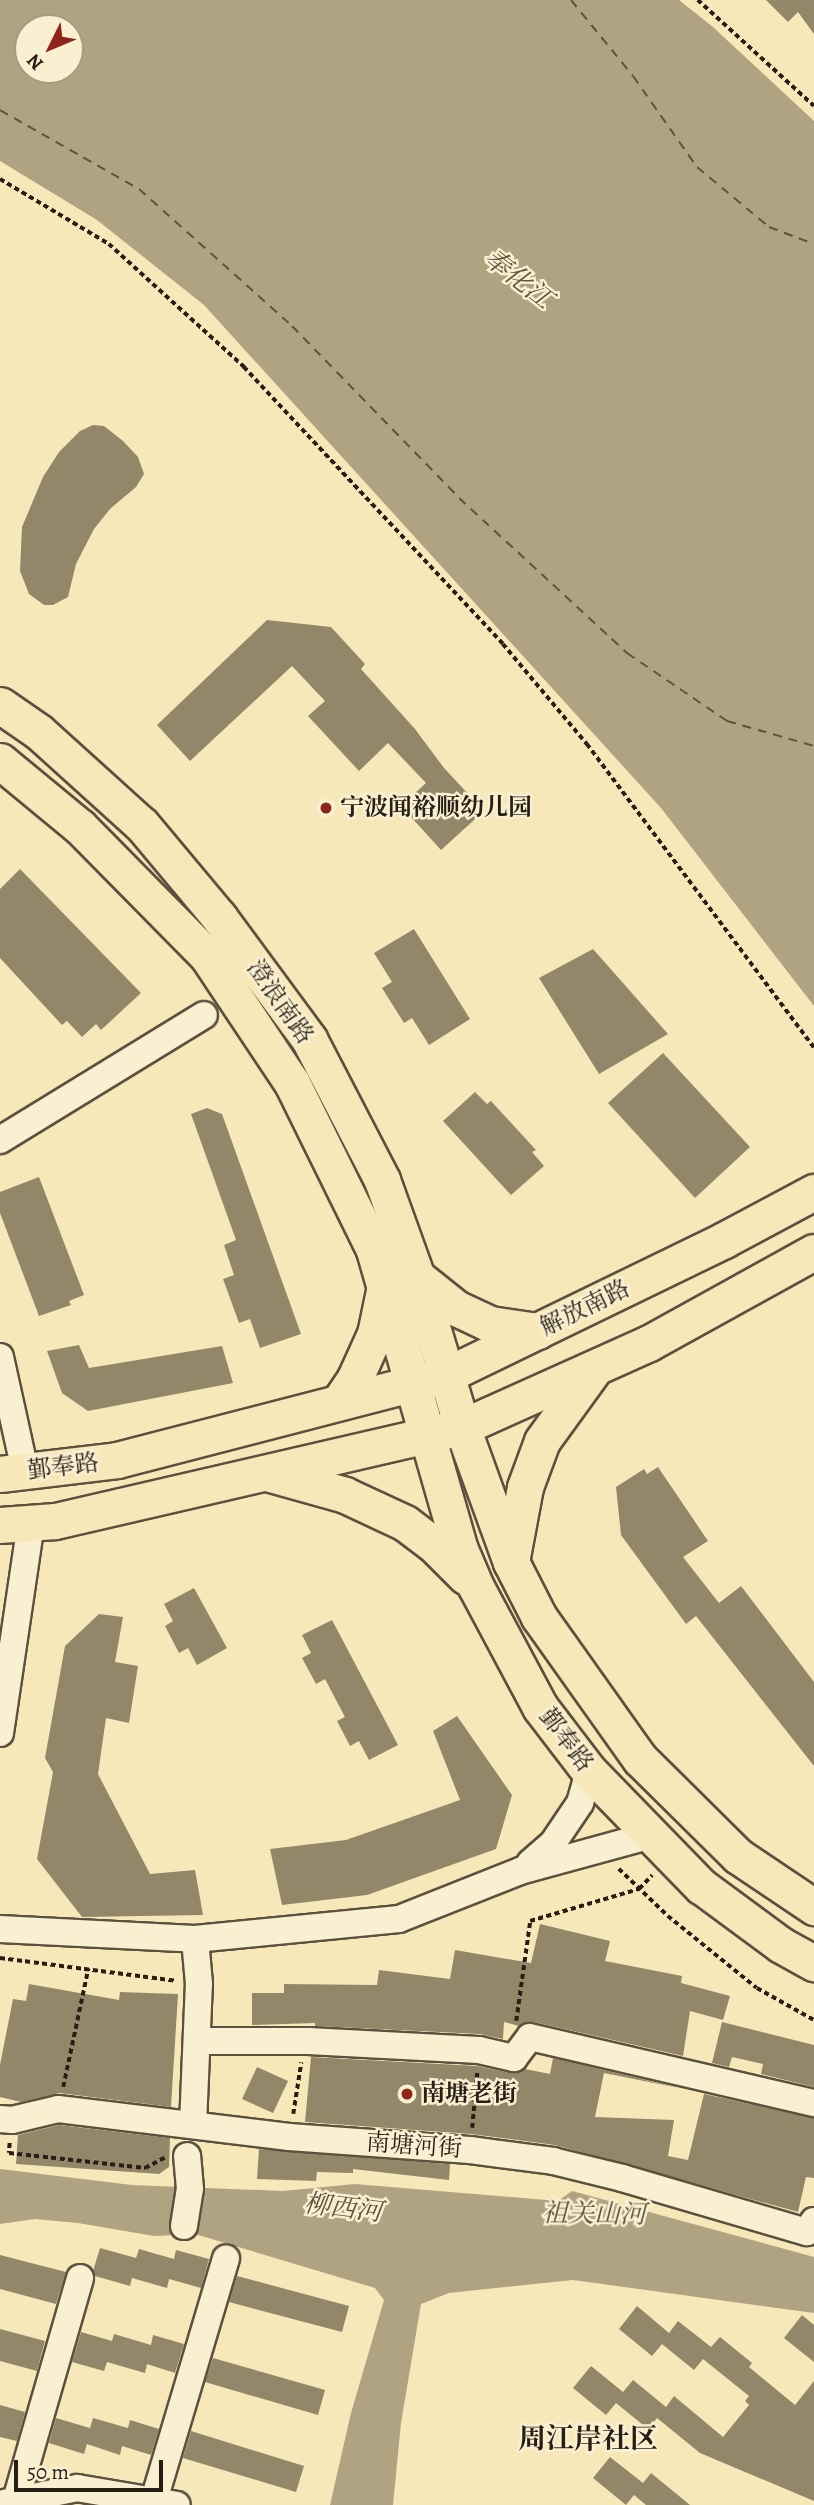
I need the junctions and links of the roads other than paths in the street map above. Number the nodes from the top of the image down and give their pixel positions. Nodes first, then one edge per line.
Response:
1 (0, 705) edge
2 (0, 761) edge
3 (208, 957) junction
4 (205, 1014) junction
5 (261, 1037) junction
6 (0, 1140) edge
7 (814, 1192) edge
8 (814, 1252) edge
9 (401, 1282) junction
10 (537, 1331) junction
11 (0, 1357) edge
12 (596, 1367) junction
13 (446, 1375) junction
14 (411, 1384) junction
15 (339, 1402) junction
16 (462, 1427) junction
17 (427, 1436) junction
18 (12, 1473) edge
19 (267, 1474) junction
20 (15, 1524) edge
21 (511, 1562) junction
22 (476, 1587) junction
23 (0, 1733) edge
24 (589, 1772) junction
25 (648, 1836) junction
26 (520, 1871) junction
27 (814, 1907) edge
28 (0, 1930) edge
29 (195, 1940) junction
30 (814, 1963) edge
31 (198, 2040) junction
32 (814, 2103) edge
33 (6, 2119) edge
34 (193, 2125) junction
35 (182, 2156) road end
36 (814, 2221) edge
37 (184, 2226) dead end
38 (226, 2258) dead end
39 (80, 2278) dead end
40 (8, 2502) edge
41 (166, 2502) edge

1 - 9 main road, 澄浪南路
2 - 3 main road, 澄浪南路
3 - 4 street
3 - 5 main road, 澄浪南路
4 - 5 street
4 - 6 street
5 - 9 main road, 澄浪南路
7 - 10 main road, 解放南路
8 - 12 main road
9 - 10 main road
9 - 13 main road, 澄浪南路
9 - 14 main road, 澄浪南路
9 - 15 main road
10 - 13 main road, 解放南路
11 - 18 street
12 - 16 main road
12 - 21 main road
13 - 14 main road, 鄞奉路
13 - 16 main road, 鄞奉路
14 - 15 main road, 鄞奉路
14 - 17 main road, 鄞奉路
15 - 18 main road, 鄞奉路
16 - 17 main road, 鄞奉路
16 - 21 main road, 鄞奉路
17 - 19 main road, 鄞奉路
17 - 22 main road, 鄞奉路
19 - 20 main road, 鄞奉路
19 - 22 main road
20 - 23 street
21 - 27 main road, 鄞奉路
22 - 24 main road, 鄞奉路
24 - 25 main road, 鄞奉路
24 - 26 street
25 - 26 street
25 - 30 main road, 鄞奉路
26 - 29 street
28 - 29 street
29 - 31 street
31 - 32 street
31 - 34 street
33 - 34 street, 南塘河街
34 - 36 street, 南塘河街
35 - 37 street
38 - 41 street
39 - 40 street
40 - 41 street

